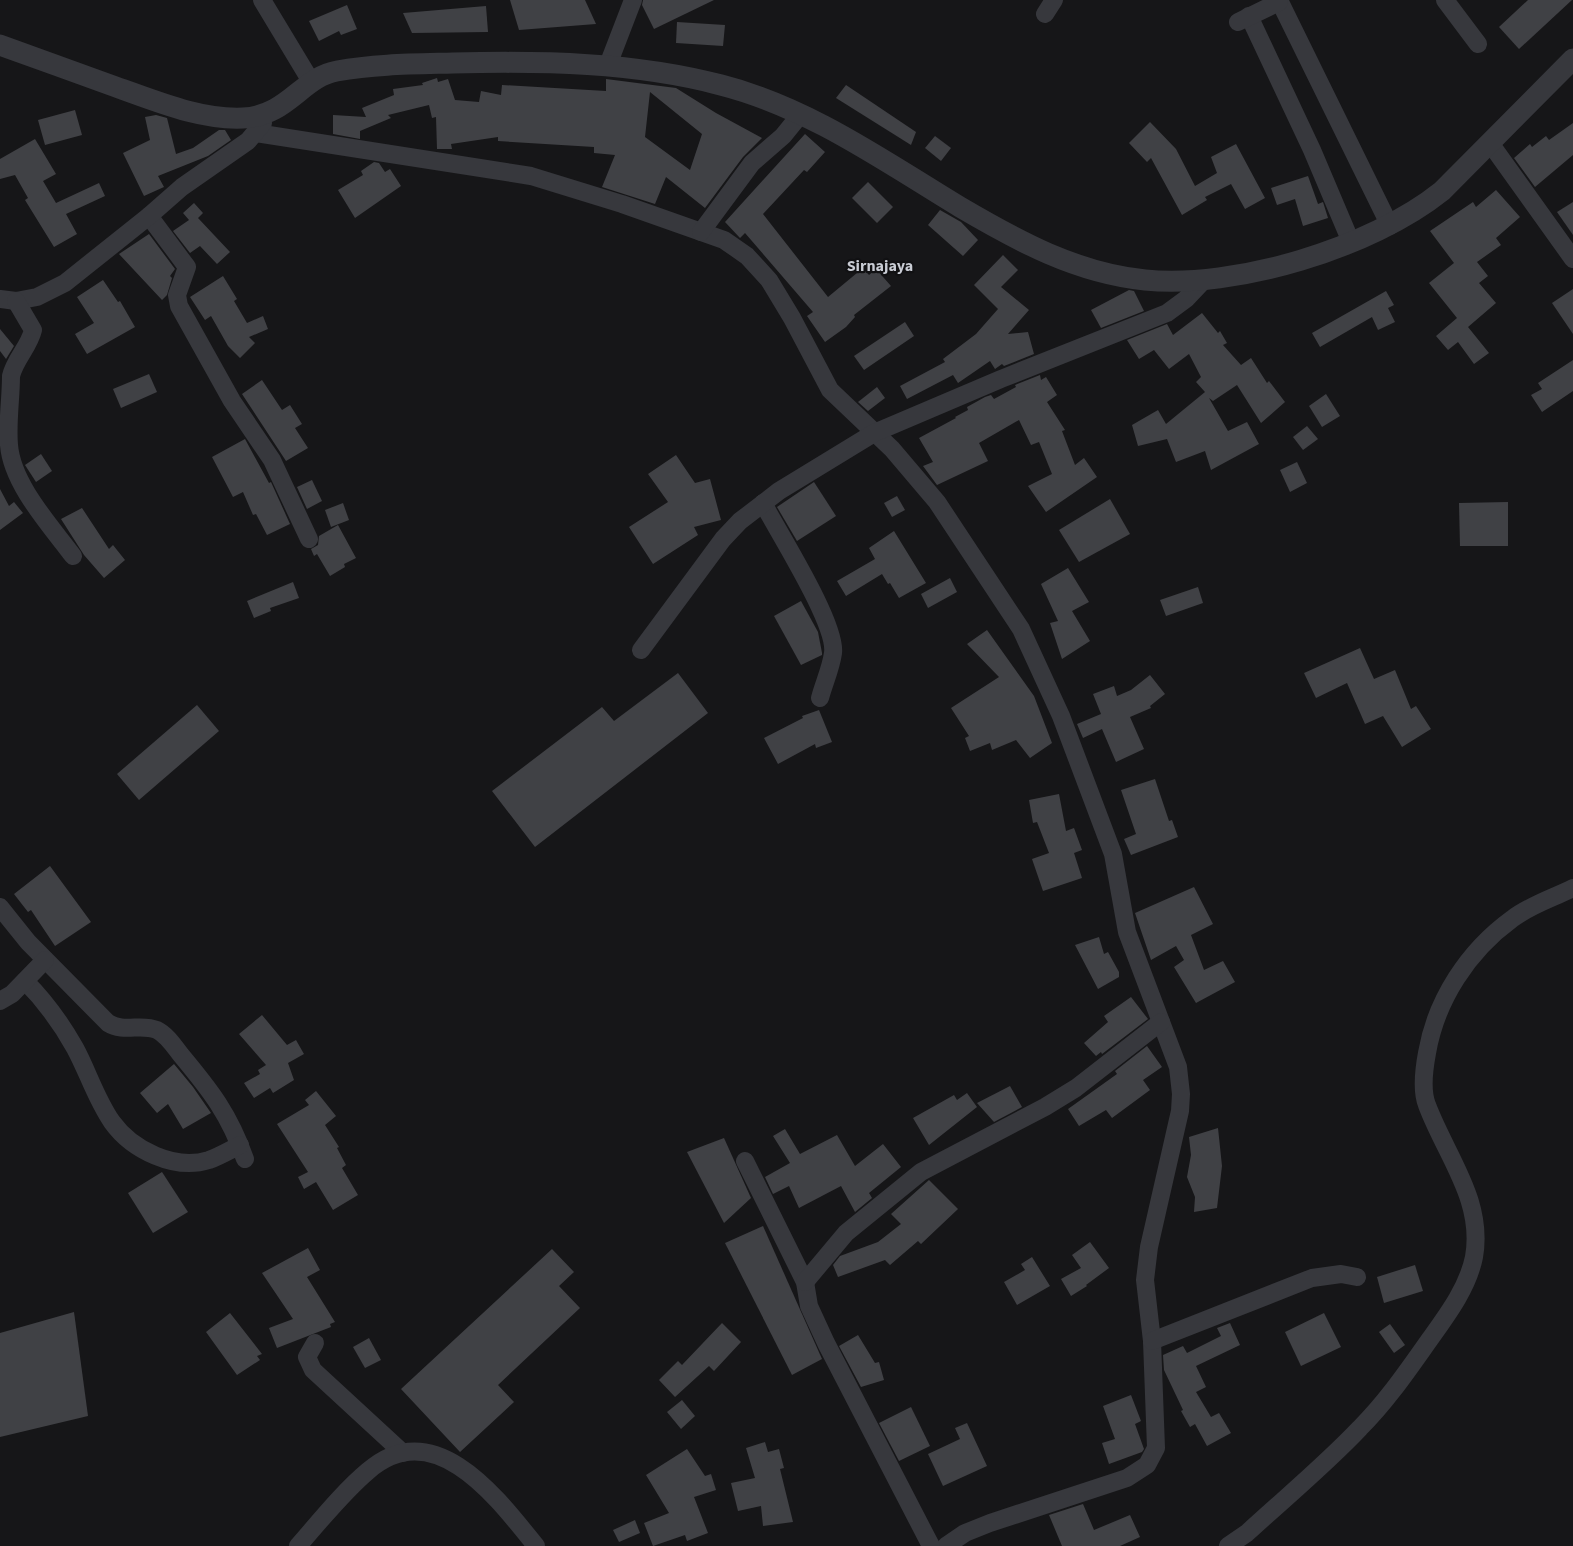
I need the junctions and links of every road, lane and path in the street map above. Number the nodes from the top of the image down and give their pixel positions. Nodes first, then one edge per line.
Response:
1 (262, 0) edge
2 (633, 0) edge
3 (1445, 0) edge
4 (1279, 1) edge
5 (1478, 44) dead end
6 (0, 45) edge
7 (1573, 59) edge
8 (608, 65) junction
9 (312, 83) junction
10 (273, 111) junction
11 (800, 115) junction
12 (256, 133) junction
13 (1490, 143) junction
14 (149, 216) junction
15 (1390, 226) junction
16 (701, 232) junction
17 (1351, 242) junction
18 (1573, 259) edge
19 (1204, 280) junction
20 (8, 300) edge
21 (874, 433) junction
22 (762, 504) junction
23 (309, 539) dead end
24 (72, 556) dead end
25 (641, 650) dead end
26 (820, 698) dead end
27 (1573, 888) edge
28 (0, 907) edge
29 (45, 960) junction
30 (25, 981) junction
31 (0, 1001) edge
32 (1160, 1022) junction
33 (745, 1161) dead end
34 (1357, 1277) dead end
35 (805, 1282) junction
36 (1152, 1341) junction
37 (314, 1343) dead end
38 (403, 1453) junction
39 (298, 1546) edge
40 (536, 1546) edge
41 (932, 1546) edge
42 (946, 1546) edge
43 (1228, 1546) edge

1 - 9 street
2 - 8 street
3 - 5 street
4 - 15 street
4 - 17 street
6 - 10 street
7 - 13 street
8 - 9 street
8 - 11 street
9 - 10 street
10 - 12 street
11 - 16 street
11 - 19 street
12 - 14 street
12 - 16 street
13 - 15 street
13 - 18 street
14 - 20 street
14 - 23 street
15 - 17 street
16 - 21 street
17 - 19 street
19 - 21 street
20 - 24 street
21 - 22 street
21 - 32 street
22 - 25 street
22 - 26 street
27 - 43 street
28 - 29 street
29 - 30 street
29 - 30 street
30 - 31 street
32 - 35 street
32 - 36 street
33 - 35 street
34 - 36 street
35 - 41 street
36 - 42 street
37 - 38 street
38 - 39 street
38 - 40 street

